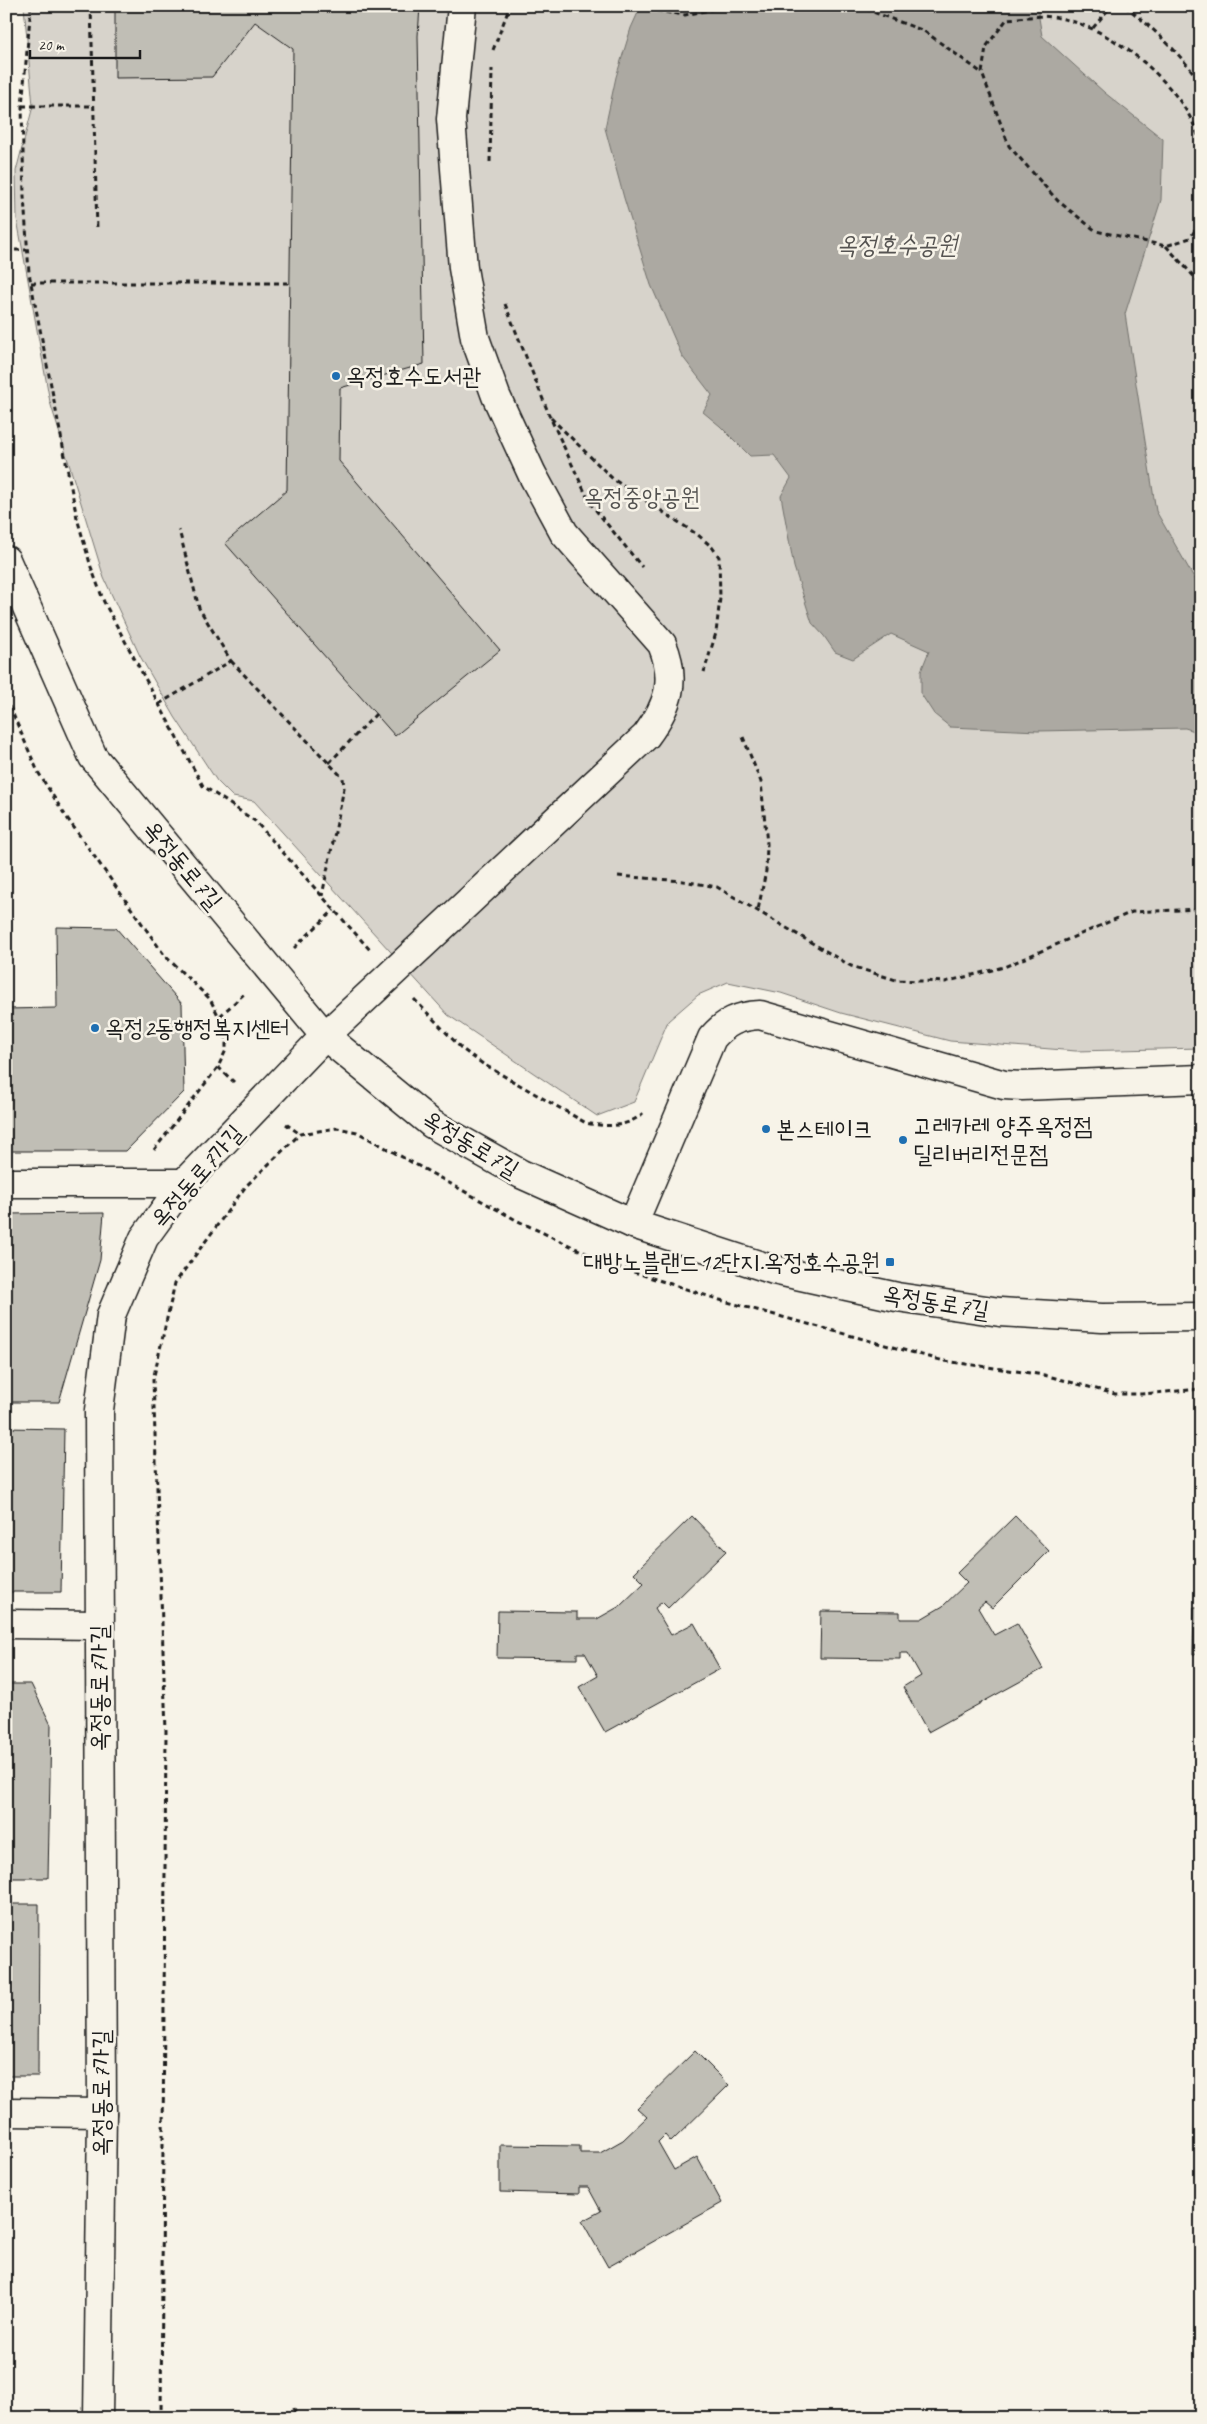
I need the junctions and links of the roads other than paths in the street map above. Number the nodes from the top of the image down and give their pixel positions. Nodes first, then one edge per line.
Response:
1 (462, 6) edge
2 (6, 560) edge
3 (325, 1036) junction
4 (1201, 1079) edge
5 (6, 1183) edge
6 (184, 1183) junction
7 (633, 1224) junction
8 (1201, 1317) edge
9 (6, 1624) edge
10 (99, 1625) junction
11 (6, 2112) edge
12 (102, 2113) junction
13 (98, 2418) edge

1 - 3 street, 옥정동로7가길
2 - 3 street, 옥정동로7길
3 - 6 street, 옥정동로7가길
3 - 7 street, 옥정동로7길
4 - 7 street
5 - 6 street
6 - 10 street, 옥정동로7가길
7 - 8 street, 옥정동로7길
9 - 10 street
10 - 12 street, 옥정동로7가길
11 - 12 street
12 - 13 street, 옥정동로7가길

